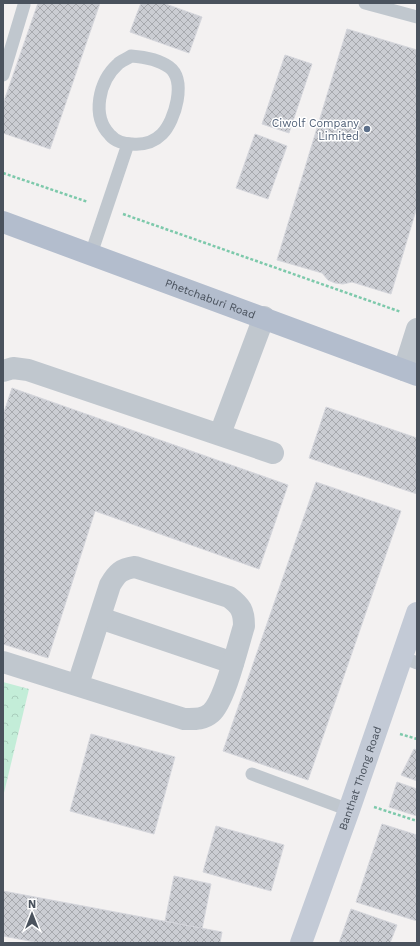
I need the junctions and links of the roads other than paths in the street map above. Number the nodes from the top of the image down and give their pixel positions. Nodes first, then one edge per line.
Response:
1 (365, 3) edge
2 (24, 5) dead end
3 (417, 17) edge
4 (3, 75) edge
5 (128, 144) junction
6 (3, 222) edge
7 (91, 254) junction
8 (264, 318) junction
9 (417, 329) edge
10 (3, 371) edge
11 (410, 372) edge
12 (220, 434) junction
13 (273, 453) dead end
14 (417, 613) edge
15 (100, 618) junction
16 (409, 660) edge
17 (3, 662) edge
18 (233, 663) junction
19 (78, 684) junction
20 (252, 774) dead end
21 (351, 805) junction
22 (301, 943) edge

1 - 3 lane
2 - 4 lane
5 - 5 lane
5 - 7 lane
6 - 7 main road, Phetchaburi Road
7 - 8 main road, Phetchaburi Road
8 - 11 main road, Phetchaburi Road
8 - 12 street
9 - 11 street
10 - 12 street
12 - 13 street
14 - 16 main road, Banthat Thong Road
15 - 18 street
15 - 18 street
15 - 19 street
16 - 21 main road, Banthat Thong Road
17 - 19 street
18 - 19 street
20 - 21 lane
21 - 22 main road, Banthat Thong Road

